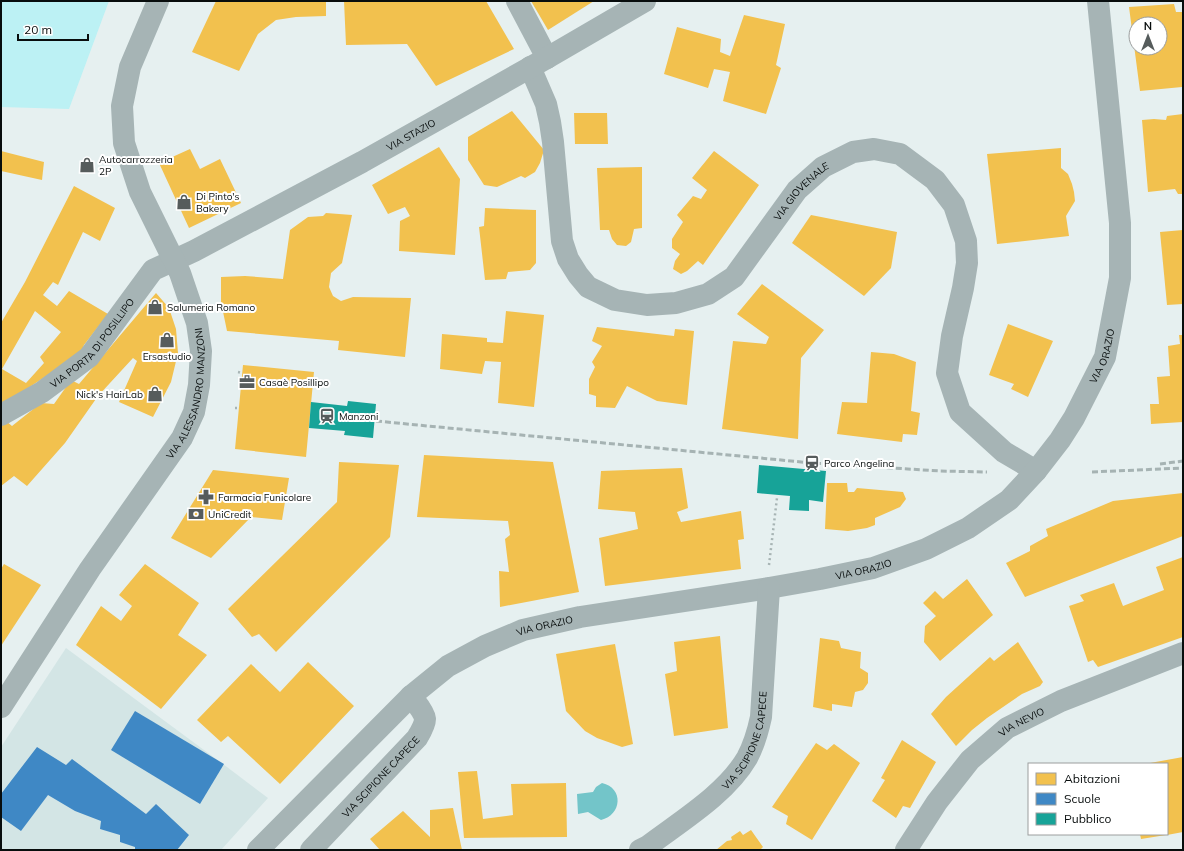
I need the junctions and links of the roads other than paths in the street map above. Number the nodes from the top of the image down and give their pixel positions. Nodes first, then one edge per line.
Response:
1 (158, 1) edge
2 (517, 1) edge
3 (645, 1) edge
4 (1098, 1) edge
5 (539, 63) junction
6 (173, 262) junction
7 (1, 415) edge
8 (1036, 471) junction
9 (769, 578) junction
10 (1183, 653) edge
11 (411, 696) junction
12 (1, 707) edge
13 (258, 850) edge
14 (311, 850) edge
15 (640, 850) edge
16 (906, 850) edge

1 - 6 street, VIA ALESSANDRO MANZONI
2 - 5 street, VIA GIOVENALE
3 - 5 street, VIA STAZIO
4 - 8 street, VIA ORAZIO
5 - 6 street, VIA STAZIO
5 - 8 street, VIA GIOVENALE
6 - 7 street, VIA PORTA DI POSILLIPO
6 - 12 street, VIA ALESSANDRO MANZONI
8 - 9 street, VIA ORAZIO
9 - 11 street, VIA ORAZIO
9 - 15 street, VIA SCIPIONE CAPECE
10 - 16 street, VIA NEVIO
11 - 13 street, VIA ORAZIO
11 - 14 street, VIA SCIPIONE CAPECE

